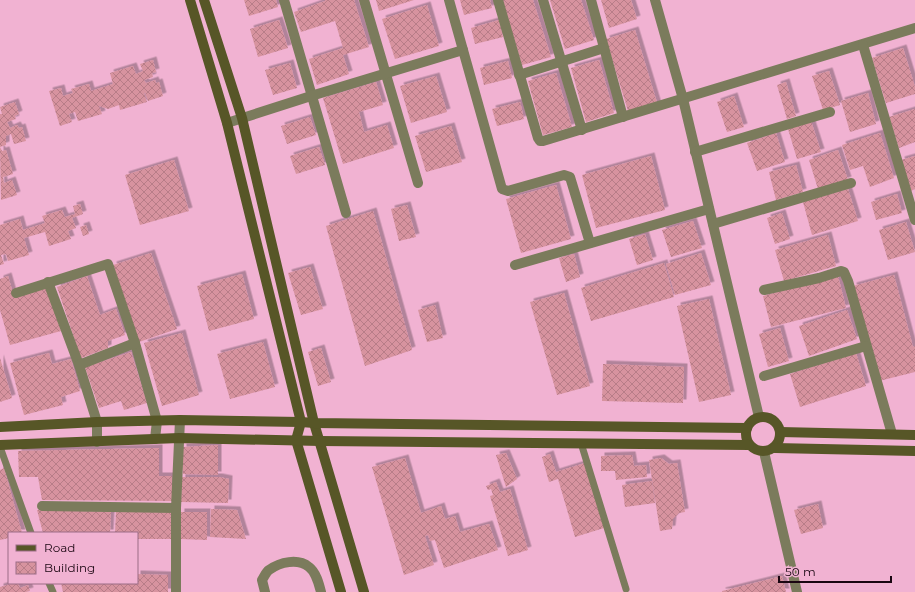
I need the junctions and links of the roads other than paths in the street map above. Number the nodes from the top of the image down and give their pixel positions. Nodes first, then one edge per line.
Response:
1 (190, 0) edge
2 (204, 0) edge
3 (284, 0) edge
4 (364, 0) edge
5 (449, 0) edge
6 (498, 0) edge
7 (543, 0) edge
8 (591, 0) edge
9 (655, 0) edge
10 (915, 28) edge
11 (863, 44) junction
12 (604, 48) junction
13 (463, 50) junction
14 (561, 61) junction
15 (385, 74) junction
16 (519, 75) junction
17 (311, 96) junction
18 (683, 99) junction
19 (830, 112) dead end
20 (623, 117) junction
21 (242, 118) junction
22 (227, 123) junction
23 (582, 130) junction
24 (695, 152) junction
25 (418, 183) dead end
26 (851, 183) dead end
27 (709, 209) junction
28 (346, 213) dead end
29 (915, 220) edge
30 (713, 224) junction
31 (590, 243) junction
32 (515, 265) dead end
33 (48, 282) junction
34 (764, 290) dead end
35 (16, 292) dead end
36 (134, 343) junction
37 (866, 346) junction
38 (78, 365) junction
39 (764, 376) dead end
40 (760, 417) junction
41 (157, 420) junction
42 (180, 420) junction
43 (97, 422) junction
44 (301, 422) junction
45 (314, 423) junction
46 (0, 427) edge
47 (747, 428) junction
48 (780, 432) junction
49 (892, 434) junction
50 (915, 435) edge
51 (179, 438) junction
52 (155, 439) junction
53 (296, 440) junction
54 (320, 441) junction
55 (96, 442) junction
56 (581, 443) junction
57 (749, 444) junction
58 (0, 446) edge
59 (774, 448) junction
60 (915, 451) edge
61 (764, 452) junction
62 (42, 506) dead end
63 (176, 508) junction
64 (31, 532) edge
65 (626, 589) dead end
66 (176, 592) edge
67 (265, 592) edge
68 (320, 592) edge
69 (341, 592) edge
70 (364, 592) edge
71 (797, 592) edge

1 - 22 street
2 - 21 street
3 - 17 street
4 - 15 street
5 - 13 street
6 - 16 street
7 - 14 street
8 - 12 street
9 - 18 street
10 - 11 street
11 - 18 street
11 - 29 street
12 - 14 street
12 - 20 street
13 - 15 street
13 - 31 street
14 - 16 street
14 - 23 street
15 - 17 street
15 - 25 street
16 - 23 street
17 - 21 street
17 - 28 street
18 - 20 street
18 - 24 street
19 - 24 street
20 - 23 street
21 - 22 street
21 - 45 street
22 - 44 street
24 - 27 street
26 - 30 street
27 - 30 street
27 - 31 street
30 - 40 street
31 - 32 street
33 - 35 street
33 - 36 street
33 - 38 street
34 - 37 street
36 - 38 street
36 - 41 street
37 - 39 street
37 - 49 street
38 - 43 street
40 - 47 street
40 - 48 street
41 - 42 street
41 - 43 street
41 - 52 street
42 - 44 street
42 - 51 street
43 - 46 street
43 - 55 street
44 - 45 street
44 - 53 street
45 - 47 street
45 - 54 street
47 - 57 street
48 - 49 street
48 - 59 street
49 - 50 street
51 - 52 street
51 - 53 street
51 - 63 street
52 - 55 street
53 - 54 street
53 - 69 street
54 - 56 street
54 - 70 street
55 - 58 street
56 - 57 street
56 - 65 lane
57 - 61 street
58 - 64 lane
59 - 60 street
59 - 61 street
61 - 71 street
62 - 63 street
63 - 66 street
67 - 68 street

